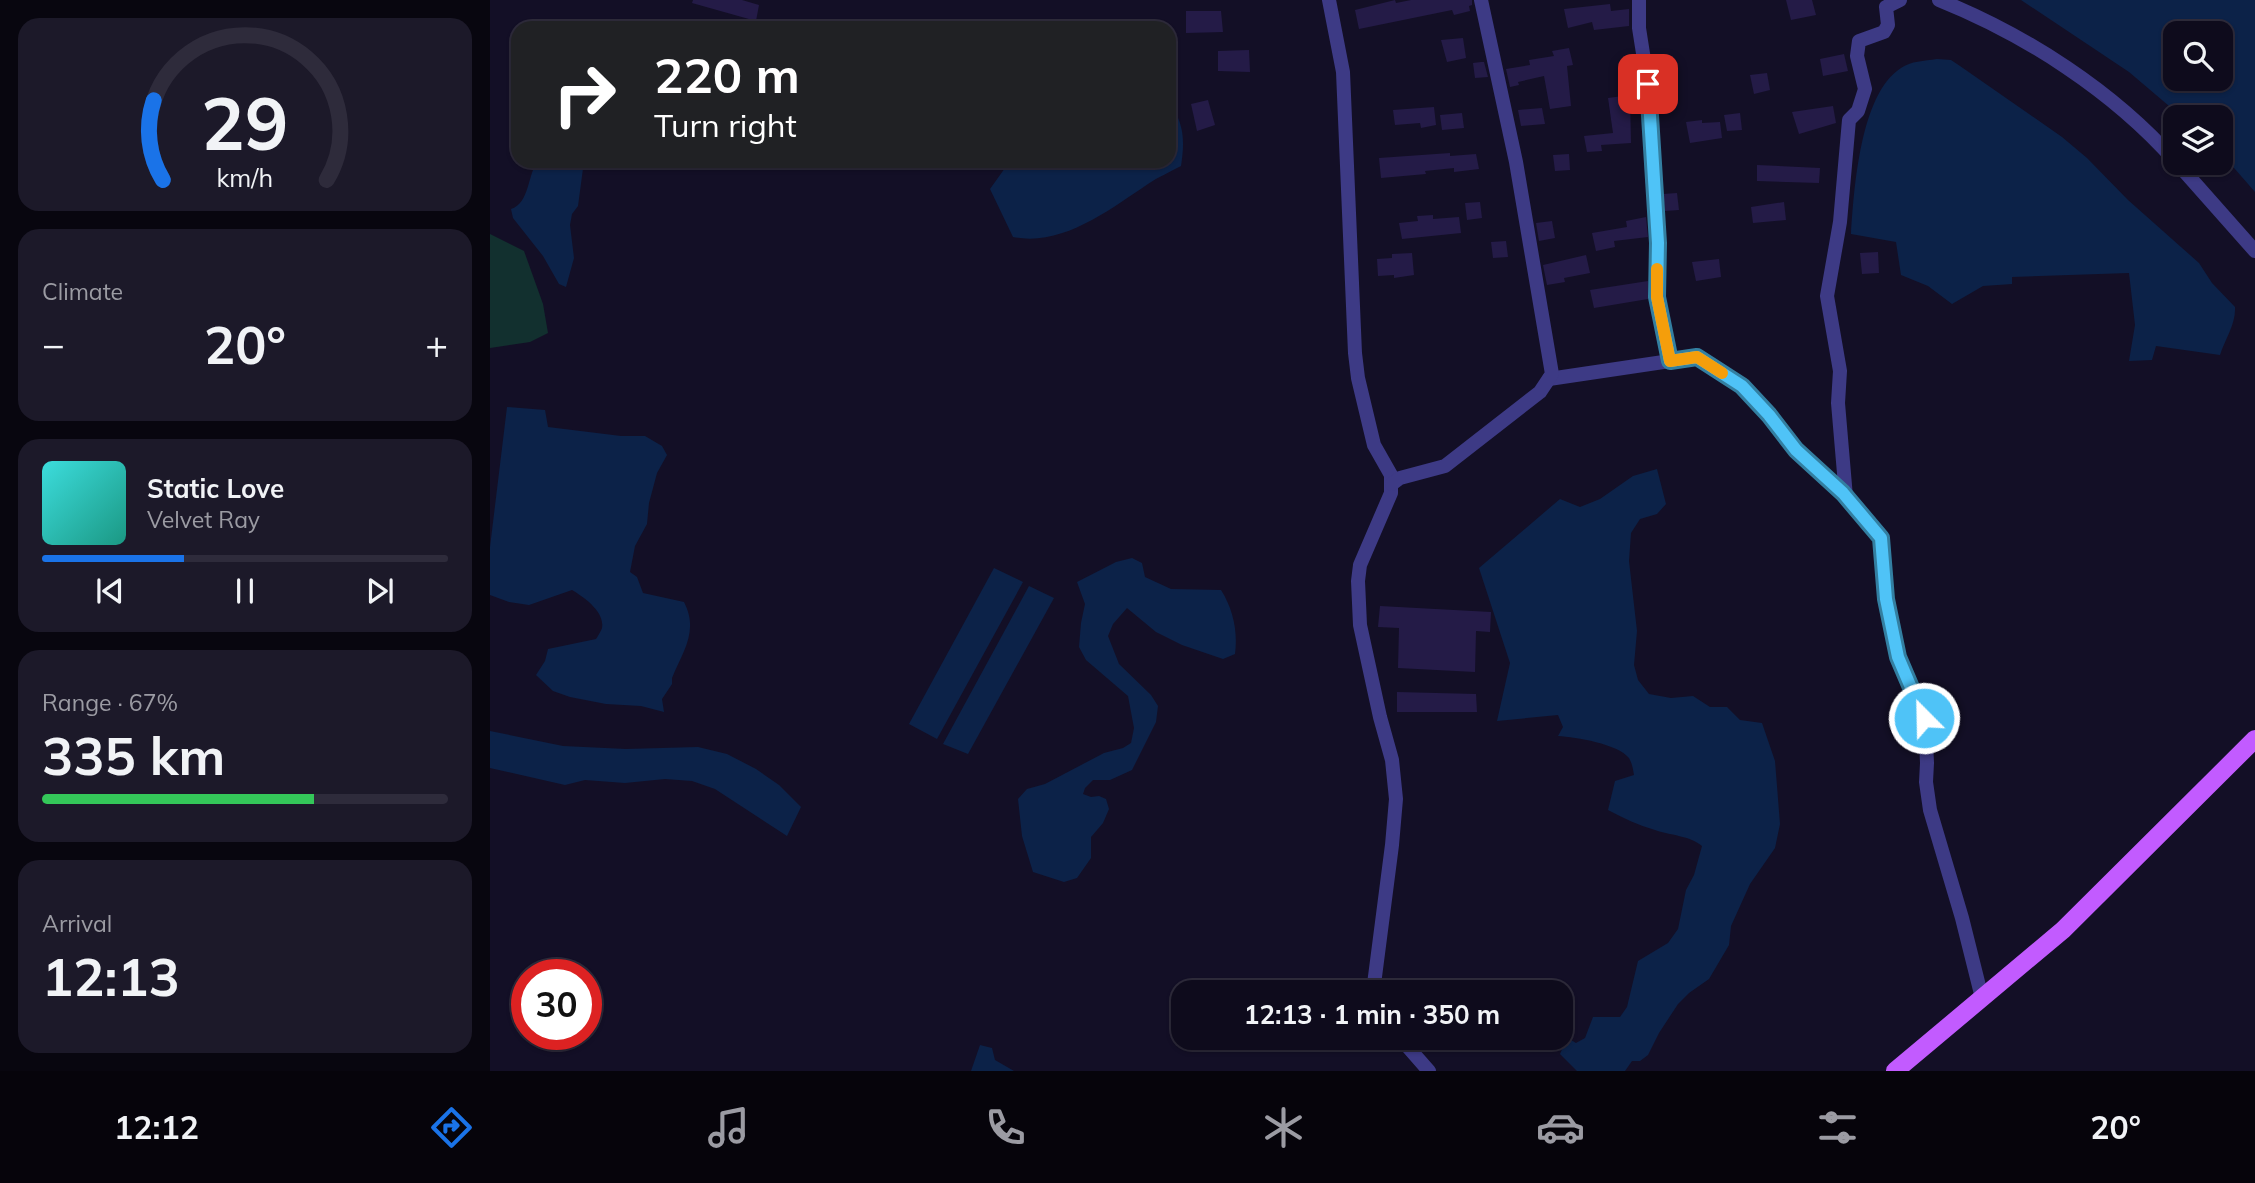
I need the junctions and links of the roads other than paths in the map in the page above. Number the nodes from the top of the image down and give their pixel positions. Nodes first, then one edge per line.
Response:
1 (1329, 0) edge
2 (1481, 0) edge
3 (1639, 0) edge
4 (1900, 0) edge
5 (1939, 0) edge
6 (2163, 147) edge
7 (2188, 175) edge
8 (2255, 251) edge
9 (1670, 361) junction
10 (1549, 379) junction
11 (1392, 484) junction
12 (1846, 497) junction
13 (2255, 739) edge
14 (1374, 980) edge
15 (1982, 998) junction
16 (1411, 1050) edge
17 (1429, 1071) edge
18 (1895, 1071) edge

1 - 11 street
2 - 10 street
3 - 9 street
4 - 12 street
5 - 6 street
7 - 8 street
9 - 10 street
9 - 12 street
10 - 11 street
11 - 14 street
12 - 15 street
13 - 15 main road
15 - 18 main road
16 - 17 street

